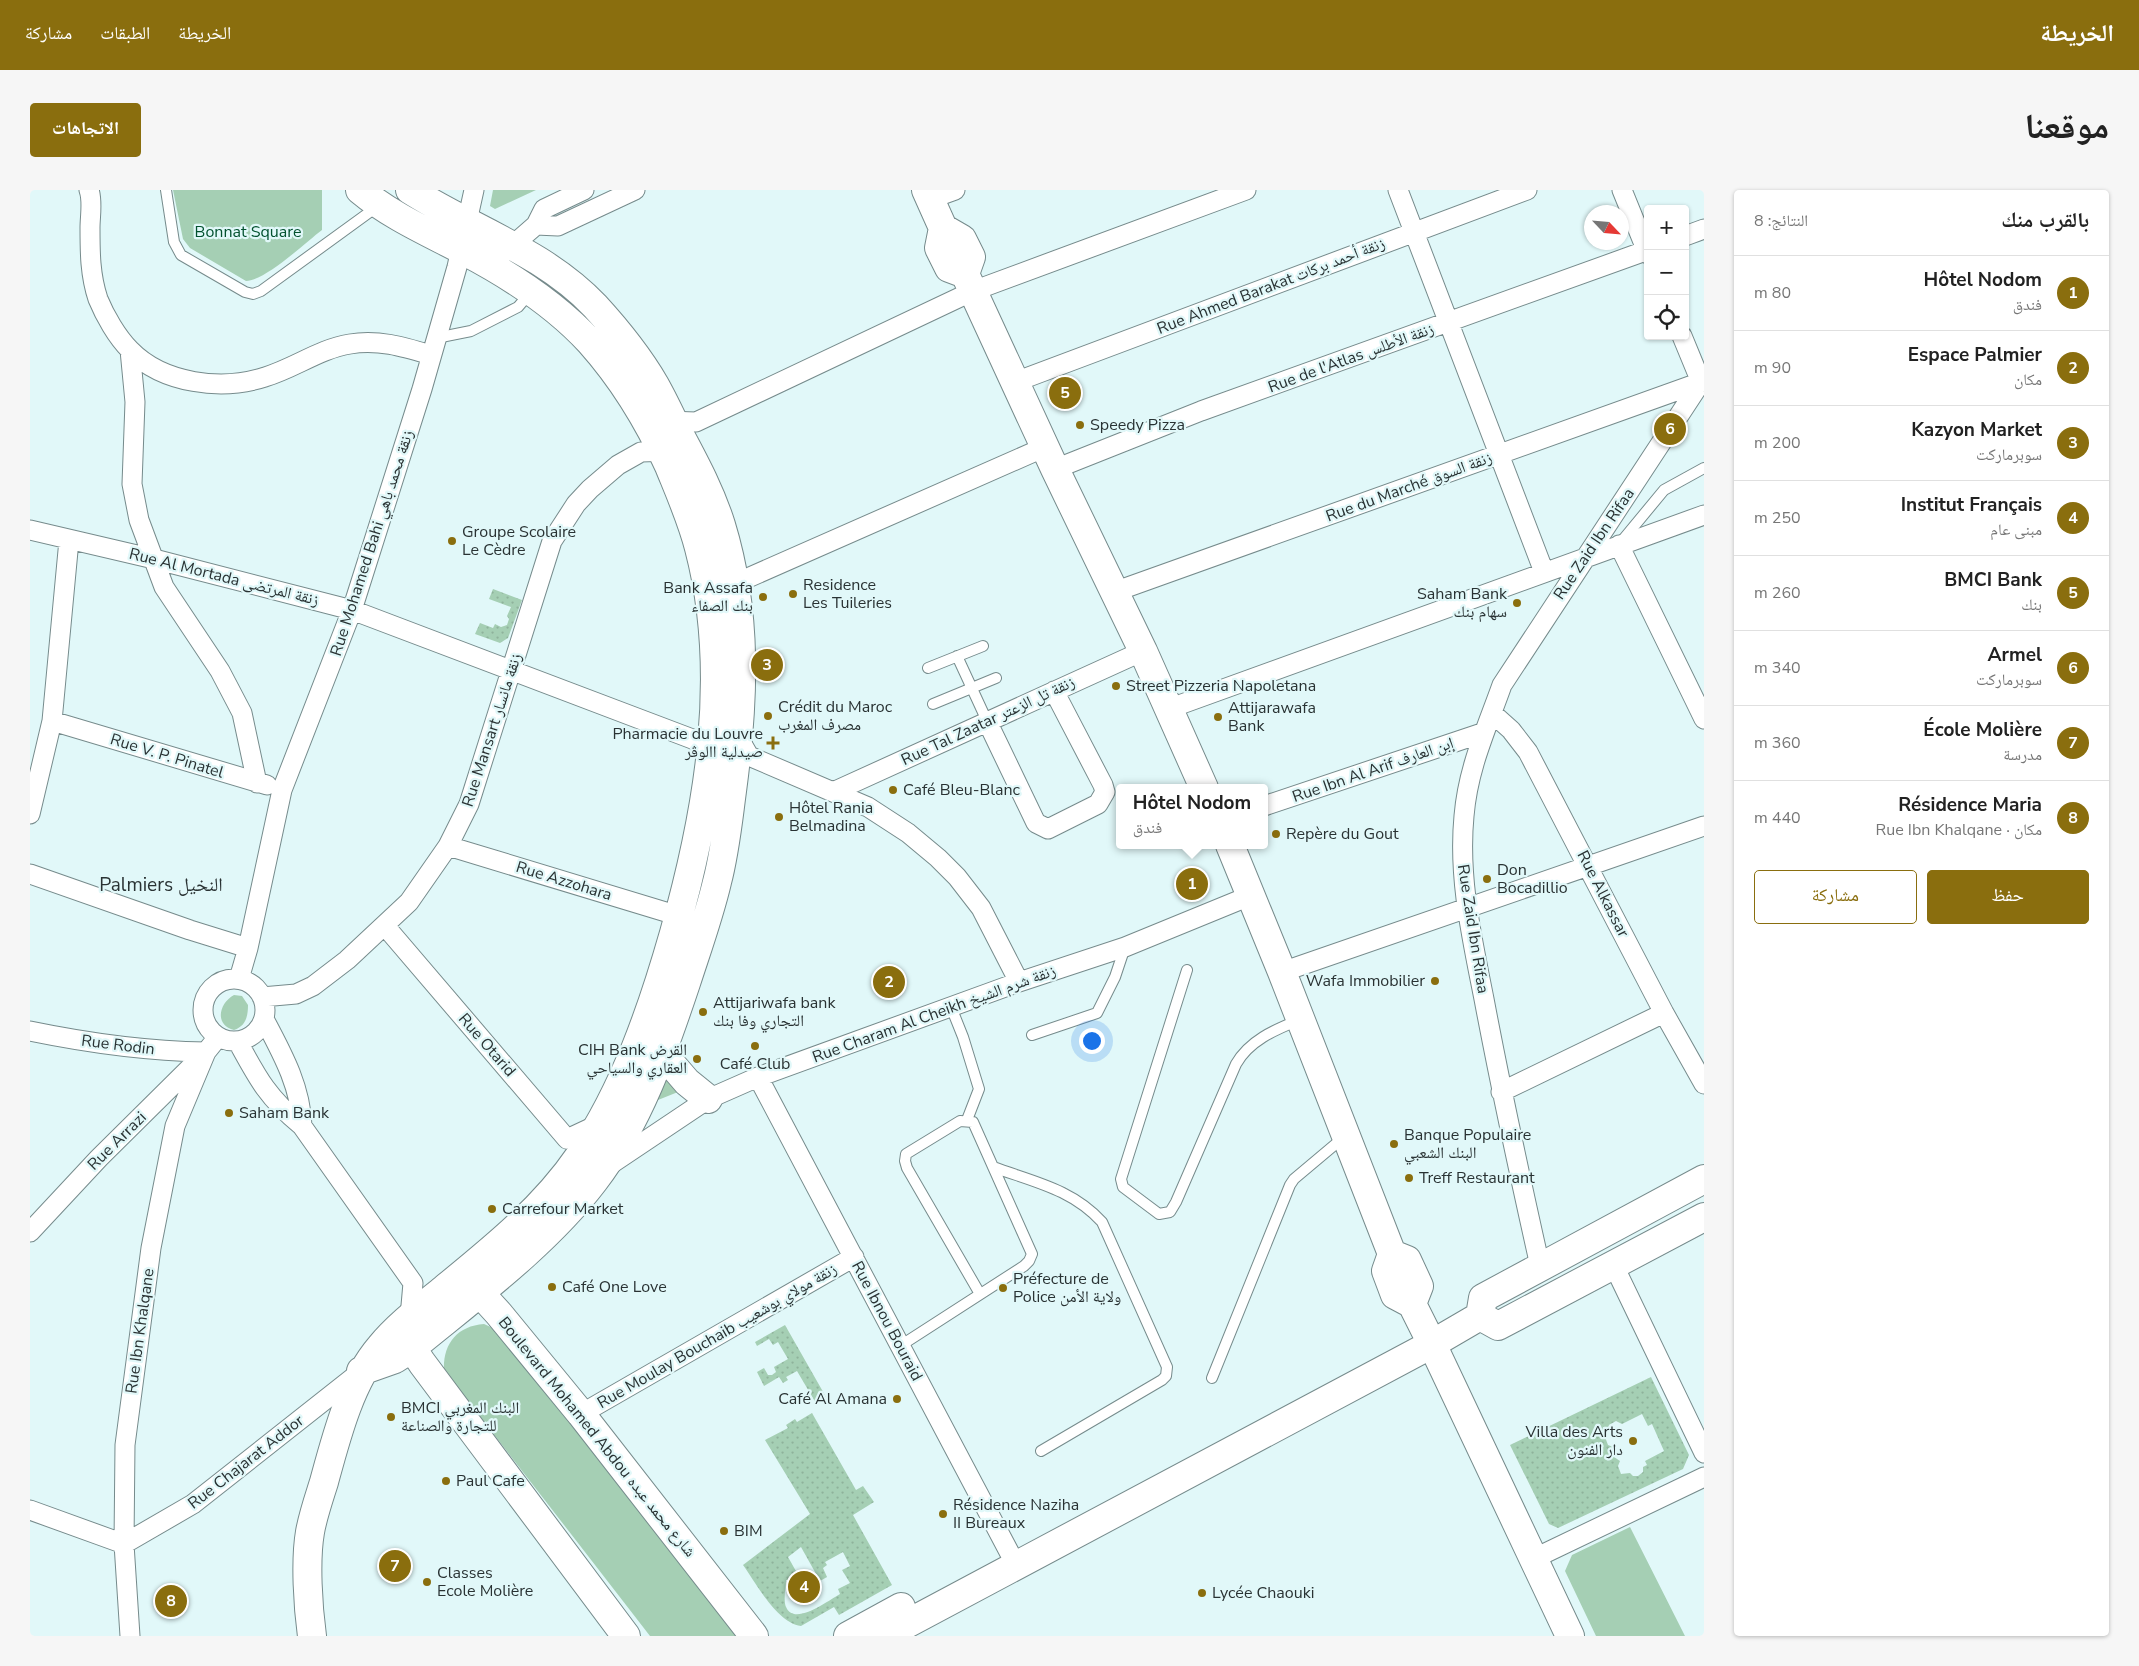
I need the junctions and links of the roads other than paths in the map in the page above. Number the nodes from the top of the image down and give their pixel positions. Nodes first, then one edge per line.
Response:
1 (89, 190) edge
2 (166, 190) edge
3 (410, 190) edge
4 (474, 190) edge
5 (584, 190) edge
6 (635, 190) edge
7 (955, 190) edge
8 (1246, 190) edge
9 (1398, 190) edge
10 (1527, 190) edge
11 (1622, 190) edge
12 (611, 195) edge
13 (928, 195) edge
14 (369, 198) edge
15 (468, 222) junction
16 (536, 226) junction
17 (1704, 229) edge
18 (1414, 232) junction
19 (1689, 235) edge
20 (512, 246) junction
21 (461, 250) junction
22 (1647, 250) edge
23 (1644, 252) edge
24 (489, 265) junction
25 (969, 283) junction
26 (532, 292) junction
27 (1448, 323) junction
28 (1684, 340) edge
29 (434, 346) junction
30 (130, 350) junction
31 (1014, 382) junction
32 (1703, 385) edge
33 (667, 436) junction
34 (1498, 455) junction
35 (1050, 458) junction
36 (1704, 468) edge
37 (1704, 515) edge
38 (30, 530) edge
39 (68, 540) junction
40 (1619, 545) junction
41 (1586, 557) junction
42 (154, 558) junction
43 (1544, 572) junction
44 (735, 584) junction
45 (1114, 592) junction
46 (709, 593) junction
47 (352, 610) junction
48 (983, 646) dead end
49 (1143, 651) junction
50 (957, 656) junction
51 (928, 668) dead end
52 (513, 670) junction
53 (996, 678) dead end
54 (972, 688) junction
55 (1054, 691) junction
56 (933, 704) dead end
57 (1168, 709) junction
58 (1492, 713) junction
59 (1704, 719) edge
60 (52, 721) junction
61 (987, 721) junction
62 (1482, 733) junction
63 (706, 743) junction
64 (741, 752) junction
65 (257, 783) junction
66 (1202, 784) edge
67 (282, 790) junction
68 (833, 792) junction
69 (1268, 805) edge
70 (30, 814) edge
71 (1704, 826) edge
72 (448, 846) junction
73 (1232, 849) edge
74 (1589, 866) junction
75 (30, 874) edge
76 (1252, 894) junction
77 (1466, 908) junction
78 (679, 916) junction
79 (384, 926) junction
80 (1125, 946) junction
81 (248, 948) junction
82 (1187, 970) dead end
83 (1282, 972) junction
84 (239, 979) junction
85 (1019, 982) junction
86 (262, 997) junction
87 (951, 1007) junction
88 (1664, 1013) junction
89 (1301, 1019) junction
90 (264, 1020) junction
91 (30, 1031) edge
92 (1032, 1035) dead end
93 (238, 1042) junction
94 (212, 1045) junction
95 (662, 1053) junction
96 (758, 1077) junction
97 (1704, 1084) edge
98 (1501, 1092) junction
99 (708, 1099) junction
100 (967, 1120) junction
101 (599, 1124) junction
102 (302, 1126) junction
103 (1346, 1136) junction
104 (626, 1144) junction
105 (574, 1163) junction
106 (993, 1167) junction
107 (601, 1172) junction
108 (1704, 1179) edge
109 (1704, 1217) edge
110 (30, 1232) edge
111 (854, 1257) junction
112 (1540, 1266) junction
113 (1614, 1266) junction
114 (413, 1283) junction
115 (448, 1286) junction
116 (479, 1292) junction
117 (980, 1294) junction
118 (1480, 1316) junction
119 (410, 1317) junction
120 (1432, 1344) junction
121 (900, 1346) junction
122 (412, 1348) junction
123 (361, 1371) junction
124 (1212, 1378) dead end
125 (581, 1414) junction
126 (1041, 1450) dead end
127 (1704, 1453) edge
128 (1704, 1477) edge
129 (30, 1510) edge
130 (124, 1544) junction
131 (1533, 1559) junction
132 (1016, 1565) junction
133 (929, 1610) junction
134 (130, 1636) edge
135 (312, 1636) edge
136 (626, 1636) edge
137 (754, 1636) edge
138 (848, 1636) edge
139 (884, 1636) edge
140 (916, 1636) edge
141 (1570, 1636) edge

1 - 30 street
2 - 14 lane
3 - 15 street
4 - 15 street, Rue Mohamed Bahi زنقة محمد باهي
5 - 16 street
6 - 12 street
7 - 13 street
8 - 25 street, Rue Mansart زنقة مانسار
9 - 18 street
10 - 18 street, Rue Ahmed Barakat زنقة أحمد بركات
11 - 22 street
12 - 16 street
13 - 25 street
14 - 21 street
15 - 20 street
15 - 21 street, Rue Mohamed Bahi زنقة محمد باهي
16 - 20 street
17 - 19 street
18 - 27 street
18 - 31 street, Rue Ahmed Barakat زنقة أحمد بركات
20 - 24 street
20 - 33 street
21 - 24 street
21 - 29 street, Rue Mohamed Bahi زنقة محمد باهي
23 - 27 street, Rue de l'Atlas زنقة الأطلس
24 - 26 street
25 - 31 street
25 - 33 street, Rue Mansart زنقة مانسار
26 - 29 lane
26 - 33 street
27 - 34 street
27 - 35 street, Rue de l'Atlas زنقة الأطلس
28 - 32 street
29 - 30 street
29 - 47 street, Rue Mohamed Bahi زنقة محمد باهي
30 - 42 street
31 - 35 street
32 - 34 street, Rue du Marché زنقة السوق
32 - 41 street, Rue Zaid Ibn Rifaa
33 - 44 street
33 - 46 street
33 - 52 street, Rue Mansart زنقة مانسار
34 - 43 street
34 - 45 street, Rue du Marché زنقة السوق
35 - 44 street, Rue de l'Atlas زنقة الأطلس
35 - 45 street
36 - 40 lane
37 - 40 street
38 - 39 street, Rue Al Mortada زنقة المرتضى
39 - 42 street, Rue Al Mortada زنقة المرتضى
39 - 60 street
40 - 41 street
40 - 59 street
41 - 43 street
41 - 58 street, Rue Zaid Ibn Rifaa
42 - 47 street, Rue Al Mortada زنقة المرتضى
42 - 65 street
43 - 57 street
44 - 46 street, Rue de l'Atlas زنقة الأطلس
44 - 64 street
45 - 49 street
46 - 63 street
47 - 52 street, Rue Al Mortada زنقة المرتضى
47 - 67 street, Rue Mohamed Bahi زنقة محمد باهي
48 - 50 lane
49 - 55 street, Rue Tal Zaatar زنقة تل الزعتر
49 - 57 street
50 - 51 lane
50 - 54 lane
52 - 63 street, Rue Al Mortada زنقة المرتضى
52 - 72 street, Rue Mansart زنقة مانسار
53 - 54 lane
54 - 56 lane
54 - 61 lane
55 - 61 street, Rue Tal Zaatar زنقة تل الزعتر
55 - 61 street
57 - 66 street
58 - 62 street, Rue Zaid Ibn Rifaa
58 - 74 street, Rue Alkassar
60 - 65 street, Rue V. P. Pinatel
60 - 70 street
61 - 68 street, Rue Tal Zaatar زنقة تل الزعتر
62 - 69 street, Rue Ibn Al Arif إبن العارف
62 - 77 street, Rue Zaid Ibn Rifaa
63 - 64 street, Rue Al Mortada زنقة المرتضى
63 - 64 street, Rue Al Mortada زنقة المرتضى
63 - 78 street
64 - 68 street, Rue Al Mortada زنقة المرتضى
64 - 95 street
65 - 67 street, Rue V. P. Pinatel
67 - 81 street, Rue Mohamed Bahi زنقة محمد باهي
68 - 85 street, Rue Al Mortada زنقة المرتضى
71 - 74 street
72 - 78 street, Rue Azzohara
72 - 79 street, Rue Mansart زنقة مانسار
73 - 76 street
74 - 77 street
74 - 88 street, Rue Alkassar
75 - 81 street
76 - 80 street, Rue Charam Al Cheikh زنقة شرم الشيخ
76 - 83 street
77 - 83 street
77 - 98 street, Rue Zaid Ibn Rifaa
78 - 101 street
79 - 86 street, Rue Mansart زنقة مانسار
79 - 101 street, Rue Otarid
80 - 85 street, Rue Charam Al Cheikh زنقة شرم الشيخ
80 - 92 lane
81 - 84 street, Rue Mohamed Bahi زنقة محمد باهي
82 - 89 lane
83 - 89 street
84 - 86 street
84 - 94 street
85 - 87 street, Rue Charam Al Cheikh زنقة شرم الشيخ
86 - 90 street
87 - 96 street, Rue Charam Al Cheikh زنقة شرم الشيخ
87 - 100 lane
88 - 97 street, Rue Alkassar
88 - 98 street
89 - 103 street
90 - 93 street
90 - 102 street
91 - 94 street, Rue Rodin
93 - 94 street
93 - 102 street
94 - 110 street, Rue Arrazi
94 - 130 street, Rue Ibn Khalqane
95 - 99 street
95 - 104 street
96 - 99 street, Rue Charam Al Cheikh زنقة شرم الشيخ
96 - 111 street, Rue Ibnou Bouraid
98 - 112 street, Rue Zaid Ibn Rifaa
99 - 104 street, Rue Charam Al Cheikh زنقة شرم الشيخ
100 - 106 lane
100 - 117 lane
101 - 104 street
101 - 105 street
102 - 114 street
103 - 120 street
103 - 124 lane
104 - 107 street
105 - 107 street
105 - 115 street
106 - 117 lane
106 - 126 lane
107 - 116 street
108 - 112 street
109 - 113 street
111 - 121 street, Rue Ibnou Bouraid
111 - 125 street, Rue Moulay Bouchaib زنقة مولاي بوشعيب
112 - 118 street
113 - 118 street
113 - 127 street
114 - 115 street
114 - 119 street
115 - 116 street
115 - 119 street
116 - 122 street
116 - 125 street, Boulevard Mohamed Abdou شارع محمد عبده
117 - 121 lane
118 - 120 street
119 - 122 street
119 - 123 street
120 - 131 street
120 - 132 street
121 - 132 street, Rue Ibnou Bouraid
122 - 123 street
122 - 136 street
123 - 130 street, Rue Chajarat Addor
123 - 135 street
125 - 137 street, Boulevard Mohamed Abdou شارع محمد عبده
128 - 131 street
129 - 130 street
130 - 134 street, Rue Ibn Khalqane
131 - 141 street
132 - 133 street
133 - 138 street
133 - 139 street
133 - 140 street

